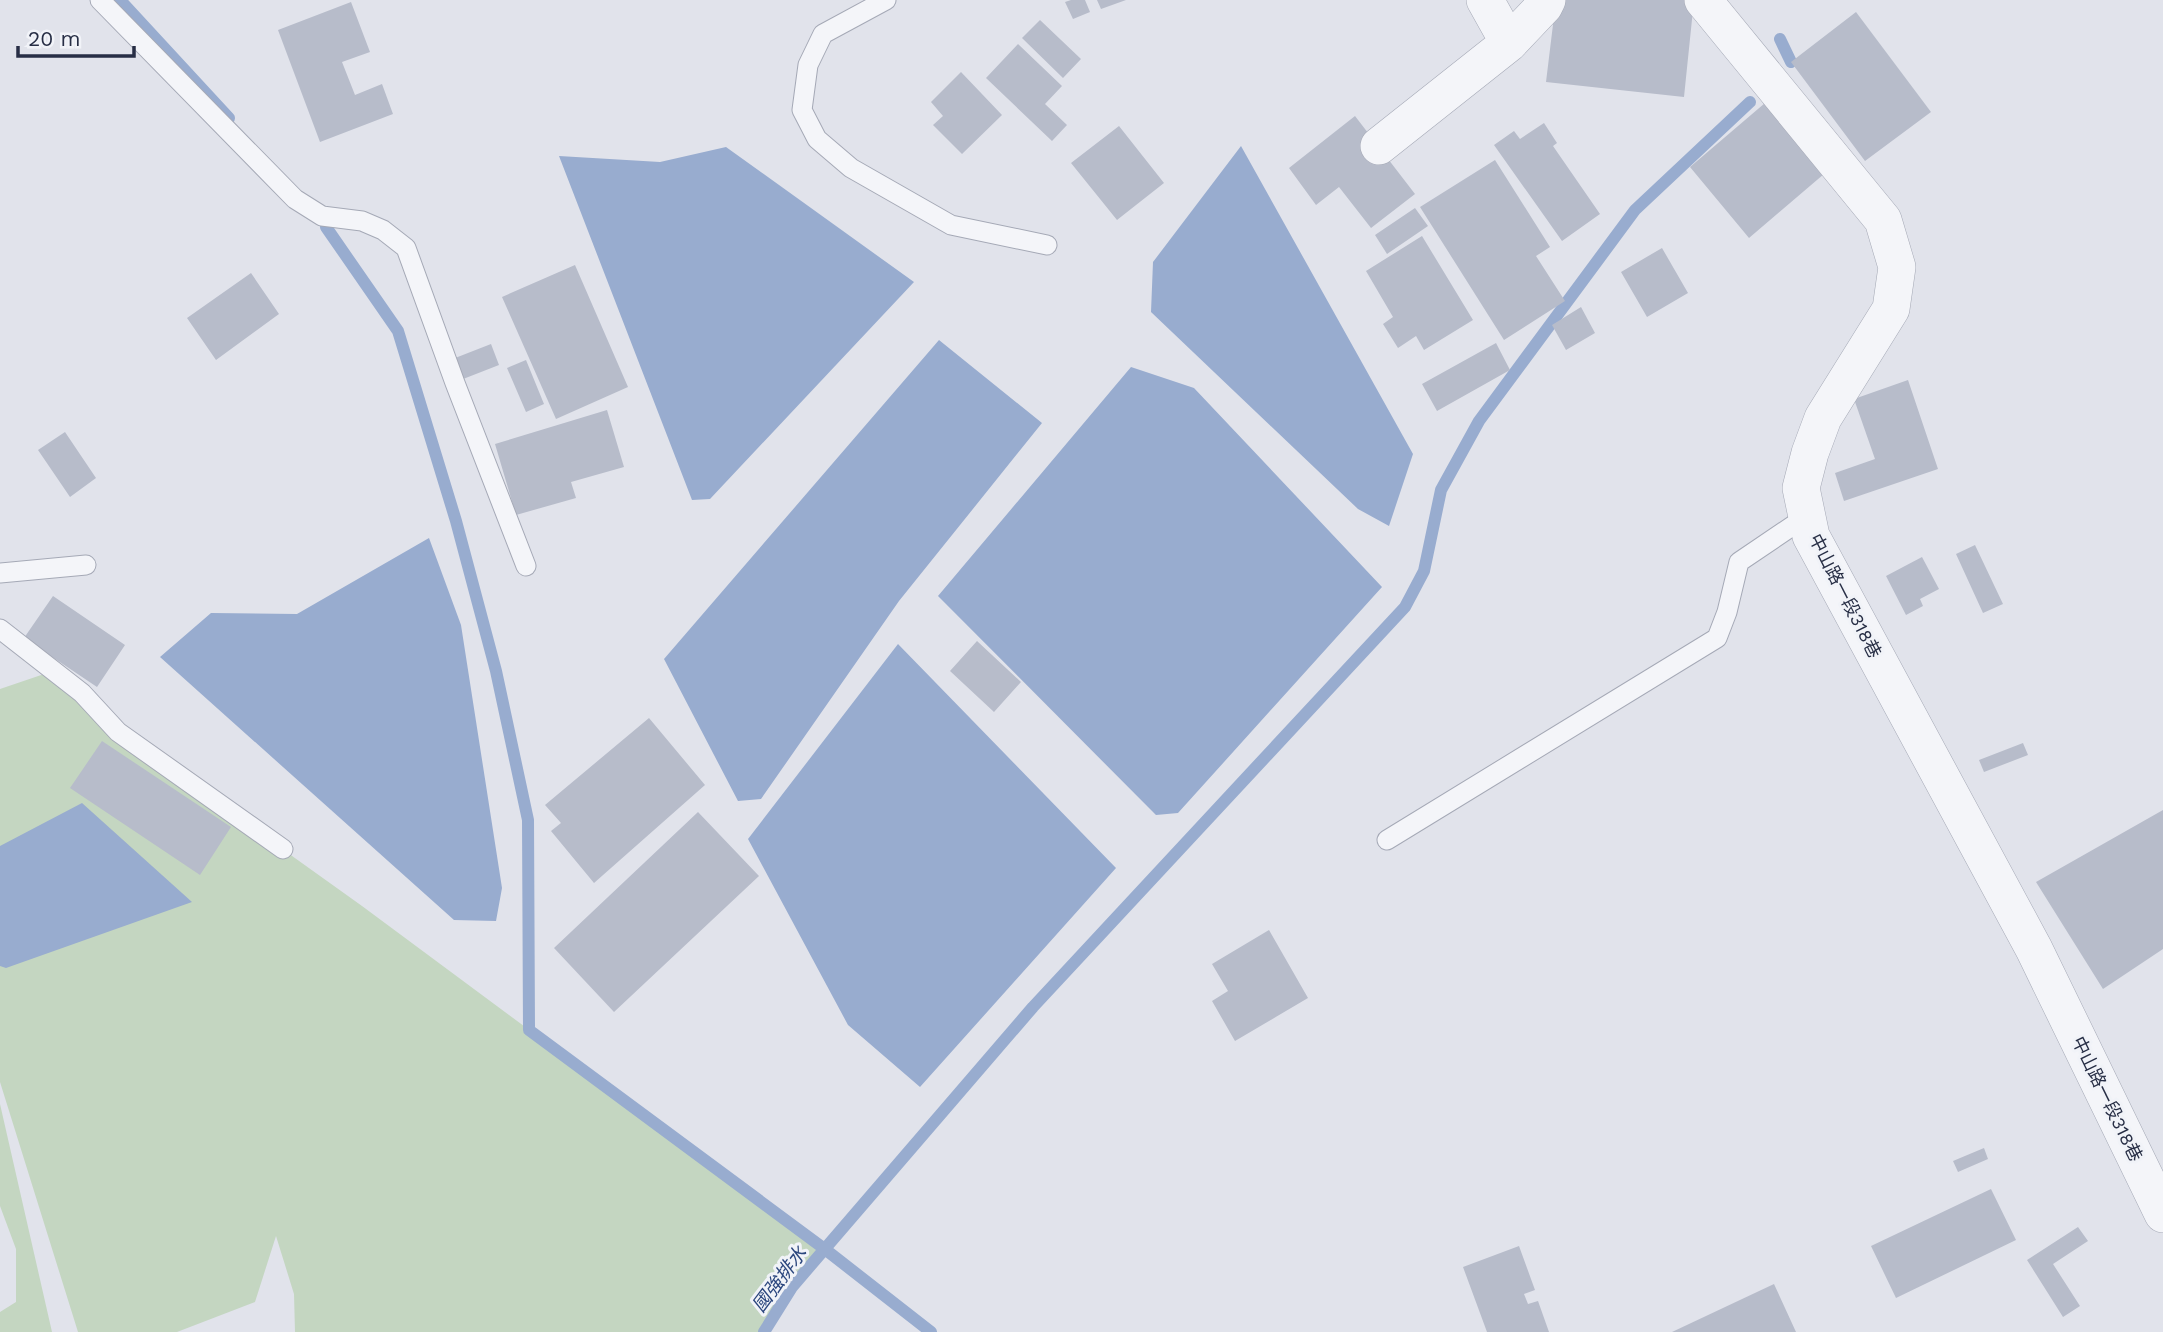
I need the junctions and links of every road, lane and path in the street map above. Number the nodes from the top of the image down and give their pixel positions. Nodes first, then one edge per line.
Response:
1 (100, 0) edge
2 (886, 0) edge
3 (1486, 0) edge
4 (1547, 0) edge
5 (1703, 0) edge
6 (1509, 43) junction
7 (1379, 146) dead end
8 (1046, 245) dead end
9 (1807, 516) junction
10 (86, 565) dead end
11 (526, 566) dead end
12 (0, 573) edge
13 (0, 629) edge
14 (1387, 840) dead end
15 (283, 849) dead end
16 (2163, 1214) edge

1 - 11 lane
2 - 8 lane
3 - 6 street
4 - 6 street
5 - 9 street, 中山路一段318巷
6 - 7 street
9 - 14 lane
9 - 16 street, 中山路一段318巷
10 - 12 lane
13 - 15 lane

